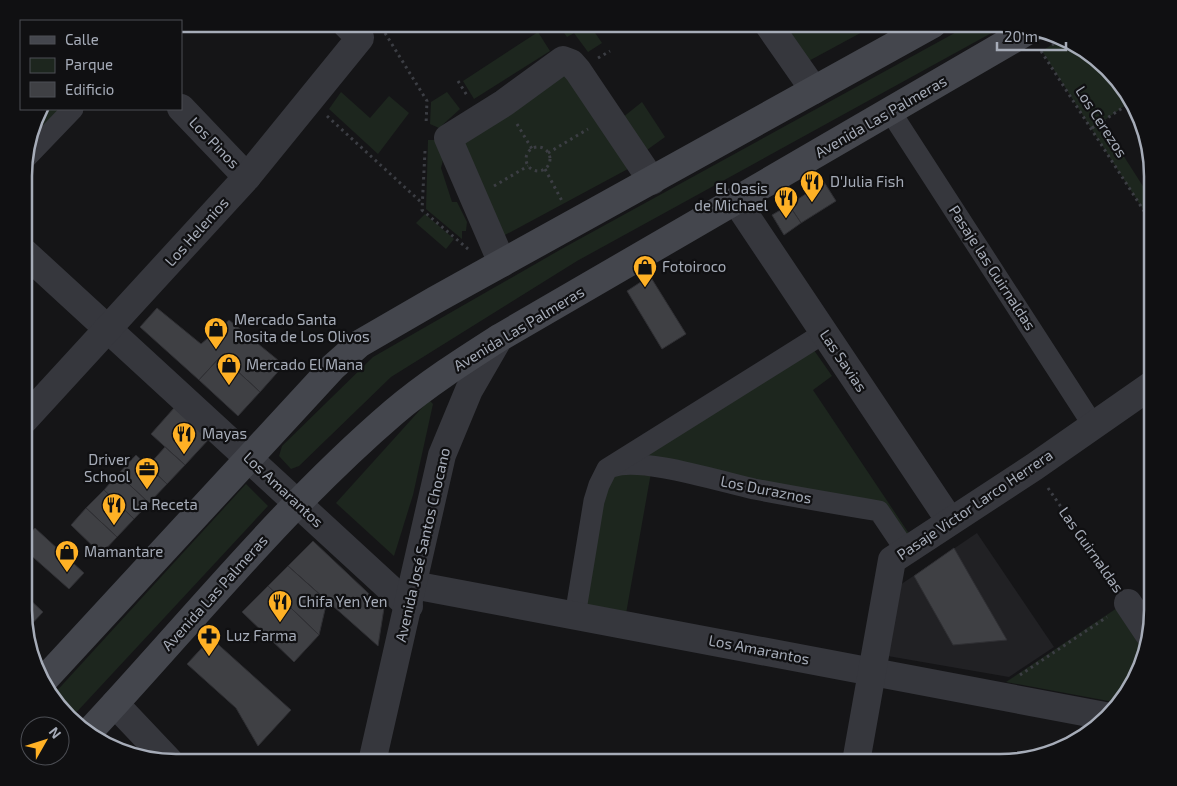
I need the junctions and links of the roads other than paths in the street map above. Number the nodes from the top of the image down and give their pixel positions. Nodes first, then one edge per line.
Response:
1 (361, 33) edge
2 (774, 33) edge
3 (917, 33) edge
4 (1022, 34) edge
5 (814, 90) junction
6 (182, 109) edge
7 (72, 110) edge
8 (890, 111) junction
9 (36, 148) edge
10 (247, 177) junction
11 (652, 181) junction
12 (736, 201) junction
13 (32, 260) edge
14 (492, 269) junction
15 (108, 330) junction
16 (824, 333) junction
17 (499, 338) junction
18 (1144, 390) edge
19 (32, 411) edge
20 (1094, 425) junction
21 (248, 458) junction
22 (607, 469) junction
23 (298, 503) junction
24 (950, 521) junction
25 (906, 550) junction
26 (411, 595) junction
27 (1128, 603) road end
28 (575, 616) junction
29 (1143, 626) edge
30 (872, 672) junction
31 (48, 674) edge
32 (115, 704) junction
33 (1098, 715) edge
34 (94, 727) edge
35 (161, 752) edge
36 (858, 753) edge
37 (374, 754) edge

1 - 10 street, Los Helenios
2 - 5 street
3 - 5 main road
4 - 8 main road, Avenida Las Palmeras
5 - 11 main road
6 - 10 street, Los Pinos
7 - 9 street
8 - 12 main road, Avenida Las Palmeras
8 - 20 street, Pasaje las Guirnaldas
10 - 15 street, Los Helenios
11 - 14 main road
11 - 14 street
12 - 16 street, Las Savias
12 - 17 main road, Avenida Las Palmeras
13 - 15 street, Los Amarantos
14 - 21 main road
15 - 19 street, Los Helenios
15 - 21 street, Los Amarantos
16 - 22 street
16 - 24 street, Las Savias
17 - 23 main road, Avenida Las Palmeras
17 - 26 street, Avenida José Santos Chocano
18 - 20 street, Pasaje Victor Larco Herrera
20 - 24 street, Pasaje Victor Larco Herrera
21 - 23 street, Los Amarantos
21 - 31 main road
22 - 25 street, Los Duraznos
22 - 28 street
23 - 26 street, Los Amarantos
23 - 32 main road, Avenida Las Palmeras
24 - 25 street, Pasaje Victor Larco Herrera
25 - 30 street, Pasaje Victor Larco Herrera
26 - 28 street, Los Amarantos
26 - 37 street, Avenida José Santos Chocano
27 - 29 street, Las Guirnaldas
28 - 30 street, Los Amarantos
30 - 33 street, Los Amarantos
30 - 36 street, Pasaje Victor Larco Herrera
32 - 34 main road, Avenida Las Palmeras
32 - 35 street

